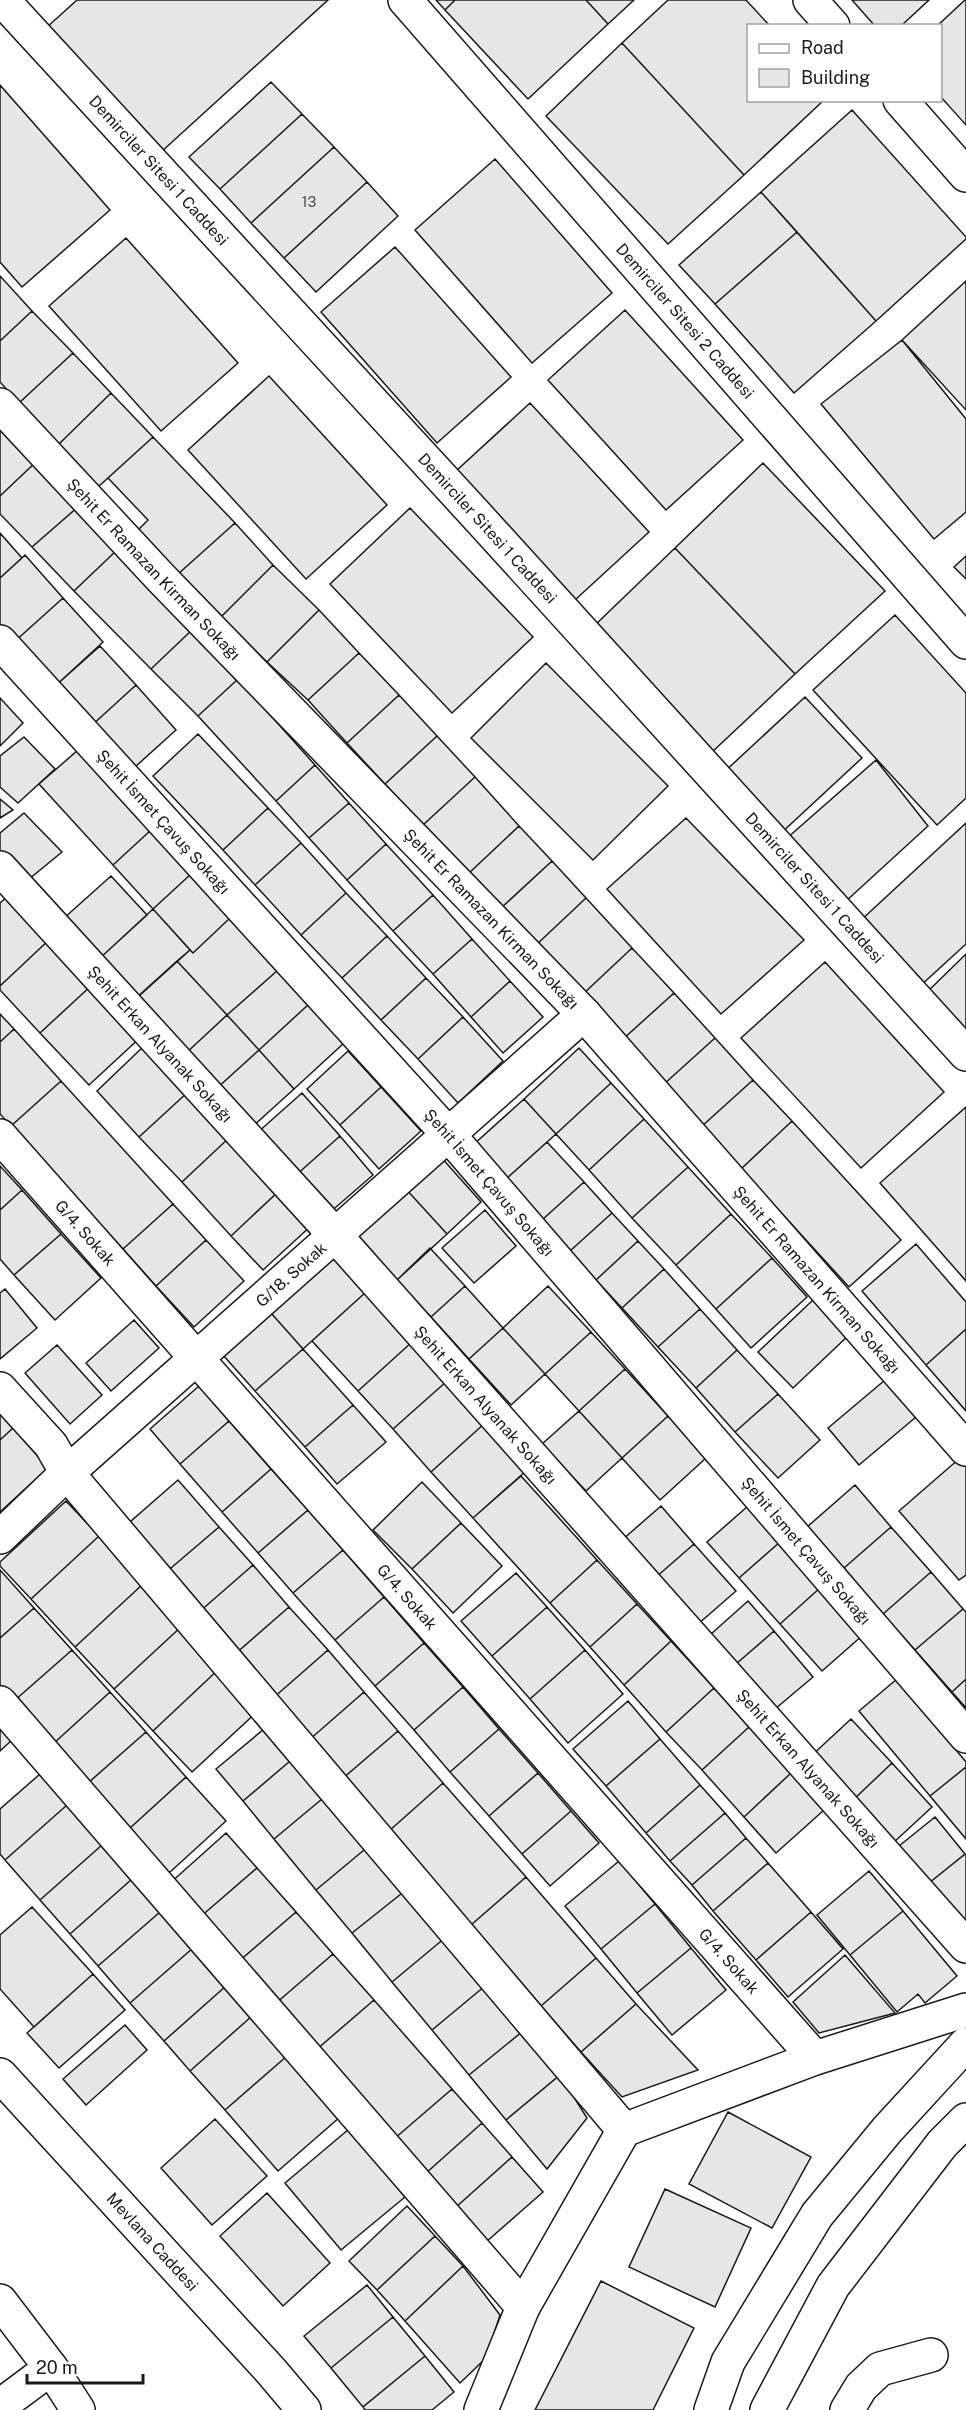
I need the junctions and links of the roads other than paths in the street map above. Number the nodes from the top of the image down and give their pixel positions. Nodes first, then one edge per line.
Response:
1 (405, 0) edge
2 (810, 0) edge
3 (5, 3) edge
4 (831, 24) edge
5 (902, 102) edge
6 (966, 175) edge
7 (0, 405) edge
8 (0, 642) edge
9 (966, 642) edge
10 (0, 868) edge
11 (584, 1014) junction
12 (966, 1054) edge
13 (448, 1134) junction
14 (0, 1136) edge
15 (335, 1235) junction
16 (197, 1357) junction
17 (0, 1389) edge
18 (966, 1449) edge
19 (67, 1473) junction
20 (0, 1537) edge
21 (0, 1703) edge
22 (966, 1736) edge
23 (966, 1946) edge
24 (966, 2010) edge
25 (966, 2044) edge
26 (815, 2058) junction
27 (0, 2076) edge
28 (966, 2120) edge
29 (624, 2130) junction
30 (0, 2301) edge
31 (523, 2307) junction
32 (931, 2355) dead end
33 (51, 2368) junction
34 (0, 2406) edge
35 (78, 2410) edge
36 (304, 2410) edge
37 (481, 2410) edge
38 (711, 2410) edge
39 (767, 2410) edge
40 (847, 2410) edge

1 - 9 street, Demirciler Sitesi 2 Caddesi
2 - 4 street
3 - 12 street, Demirciler Sitesi 1 Caddesi
5 - 6 street
7 - 11 street, Şehit Er Ramazan Kirman Sokağı
8 - 13 street, Şehit İsmet Çavuş Sokağı
10 - 15 street, Şehit Erkan Alyanak Sokağı
11 - 13 street, G/18. Sokak
11 - 18 street, Şehit Er Ramazan Kirman Sokağı
13 - 15 street, G/18. Sokak
13 - 22 street, Şehit İsmet Çavuş Sokağı
14 - 16 street, G/4. Sokak
15 - 16 street, G/18. Sokak
15 - 23 street, Şehit Erkan Alyanak Sokağı
16 - 19 street, G/18. Sokak
16 - 26 street, G/4. Sokak
17 - 19 street
19 - 20 street, G/18. Sokak
19 - 29 street
21 - 31 street
24 - 26 street
25 - 38 street
26 - 29 street
27 - 36 street, Mevlana Caddesi
28 - 39 street
29 - 31 street
30 - 33 street
31 - 37 street
32 - 40 street
33 - 34 street
33 - 35 street

